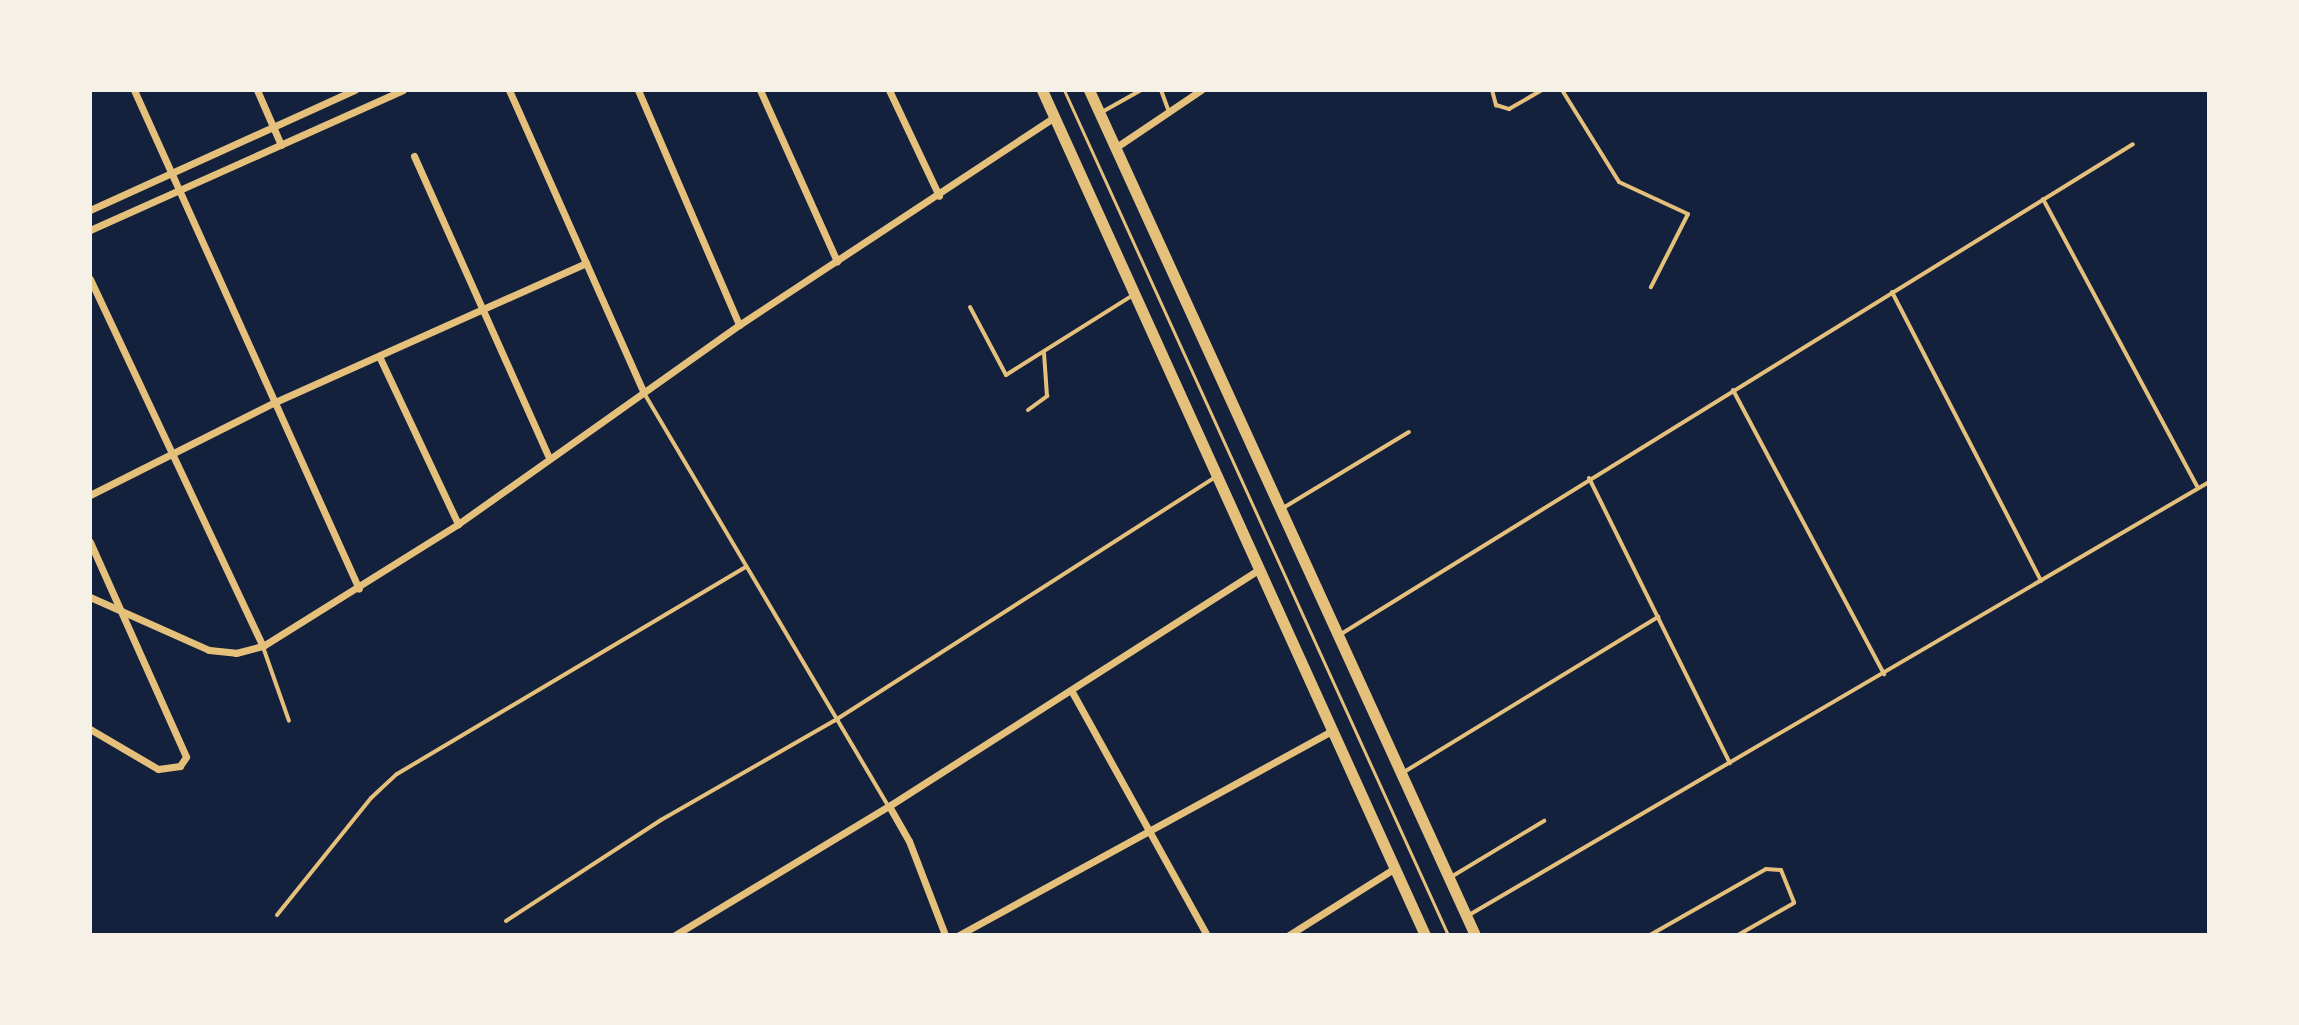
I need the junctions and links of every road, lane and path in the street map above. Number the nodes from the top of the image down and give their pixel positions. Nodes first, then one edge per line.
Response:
1 (134, 90) edge
2 (257, 90) edge
3 (355, 90) edge
4 (403, 90) edge
5 (509, 90) edge
6 (638, 90) edge
7 (760, 90) edge
8 (889, 90) edge
9 (1042, 90) edge
10 (1064, 90) edge
11 (1089, 90) edge
12 (1141, 90) edge
13 (1161, 90) edge
14 (1201, 90) edge
15 (1492, 90) edge
16 (1542, 90) edge
17 (1562, 90) edge
18 (386, 93) edge
19 (1169, 112) junction
20 (1100, 113) junction
21 (1054, 117) junction
22 (273, 127) junction
23 (2133, 144) dead end
24 (281, 145) junction
25 (1115, 148) junction
26 (414, 156) dead end
27 (171, 173) junction
28 (180, 191) junction
29 (939, 196) junction
30 (2043, 199) junction
31 (90, 210) edge
32 (90, 230) edge
33 (837, 261) junction
34 (586, 263) junction
35 (90, 279) edge
36 (1651, 287) dead end
37 (1892, 291) junction
38 (1135, 294) junction
39 (970, 307) dead end
40 (481, 311) junction
41 (739, 325) junction
42 (1044, 353) junction
43 (379, 356) junction
44 (1733, 390) junction
45 (643, 391) junction
46 (273, 403) junction
47 (1028, 410) dead end
48 (1409, 432) dead end
49 (169, 452) junction
50 (548, 455) junction
51 (1218, 476) junction
52 (1589, 478) junction
53 (2209, 482) edge
54 (2198, 488) junction
55 (90, 495) edge
56 (1281, 509) junction
57 (458, 524) junction
58 (90, 542) edge
59 (745, 567) junction
60 (1260, 569) junction
61 (2041, 581) junction
62 (359, 589) junction
63 (90, 597) edge
64 (124, 613) junction
65 (1658, 617) junction
66 (1339, 635) junction
67 (263, 646) junction
68 (1884, 674) junction
69 (1071, 690) junction
70 (289, 721) dead end
71 (834, 721) junction
72 (90, 729) edge
73 (1332, 731) junction
74 (1730, 764) junction
75 (1402, 774) junction
76 (889, 806) junction
77 (1544, 821) dead end
78 (1150, 832) junction
79 (1395, 868) junction
80 (1449, 879) junction
81 (277, 915) dead end
82 (1467, 916) junction
83 (506, 921) dead end
84 (676, 935) edge
85 (945, 935) edge
86 (959, 935) edge
87 (1207, 935) edge
88 (1289, 935) edge
89 (1425, 935) edge
90 (1448, 935) edge
91 (1475, 935) edge
92 (1650, 935) edge
93 (1738, 935) edge

1 - 27 street
2 - 22 street
3 - 22 street
4 - 18 street
5 - 34 street
6 - 41 street
7 - 33 street
8 - 29 street
9 - 21 main road
10 - 90 path
11 - 20 main road
12 - 20 lane
13 - 19 lane
14 - 19 street
15 - 16 lane
17 - 36 lane
18 - 24 street
19 - 25 street
20 - 25 main road
21 - 29 street
21 - 38 main road
22 - 24 street
22 - 27 street
23 - 30 lane
24 - 28 street
25 - 56 main road
26 - 40 street
27 - 28 street
27 - 31 street
28 - 32 street
28 - 46 street
29 - 33 street
30 - 37 lane
30 - 54 lane
33 - 41 street
34 - 40 street
34 - 45 street
35 - 49 street
37 - 44 lane
37 - 61 lane
38 - 42 lane
38 - 51 main road
39 - 42 lane
40 - 43 street
40 - 50 street
41 - 45 street
42 - 47 lane
43 - 46 street
43 - 57 street
44 - 52 lane
44 - 68 lane
45 - 50 street
45 - 59 lane
46 - 49 street
46 - 62 street
48 - 56 lane
49 - 55 street
49 - 67 street
50 - 57 street
51 - 60 main road
51 - 71 lane
52 - 65 lane
52 - 66 lane
53 - 54 lane
54 - 61 lane
56 - 66 main road
57 - 62 street
58 - 64 street
59 - 71 lane
59 - 81 lane
60 - 69 street
60 - 73 main road
61 - 68 lane
62 - 67 street
63 - 64 street
64 - 67 street
64 - 72 street
65 - 74 lane
65 - 75 lane
66 - 75 main road
67 - 70 lane
68 - 74 lane
69 - 76 street
69 - 78 street
71 - 76 lane
71 - 83 lane
73 - 78 street
73 - 79 main road
74 - 82 lane
75 - 80 main road
76 - 84 street
76 - 85 street
77 - 80 lane
78 - 86 street
78 - 87 street
79 - 88 street
79 - 89 main road
80 - 82 main road
82 - 91 main road
92 - 93 lane

